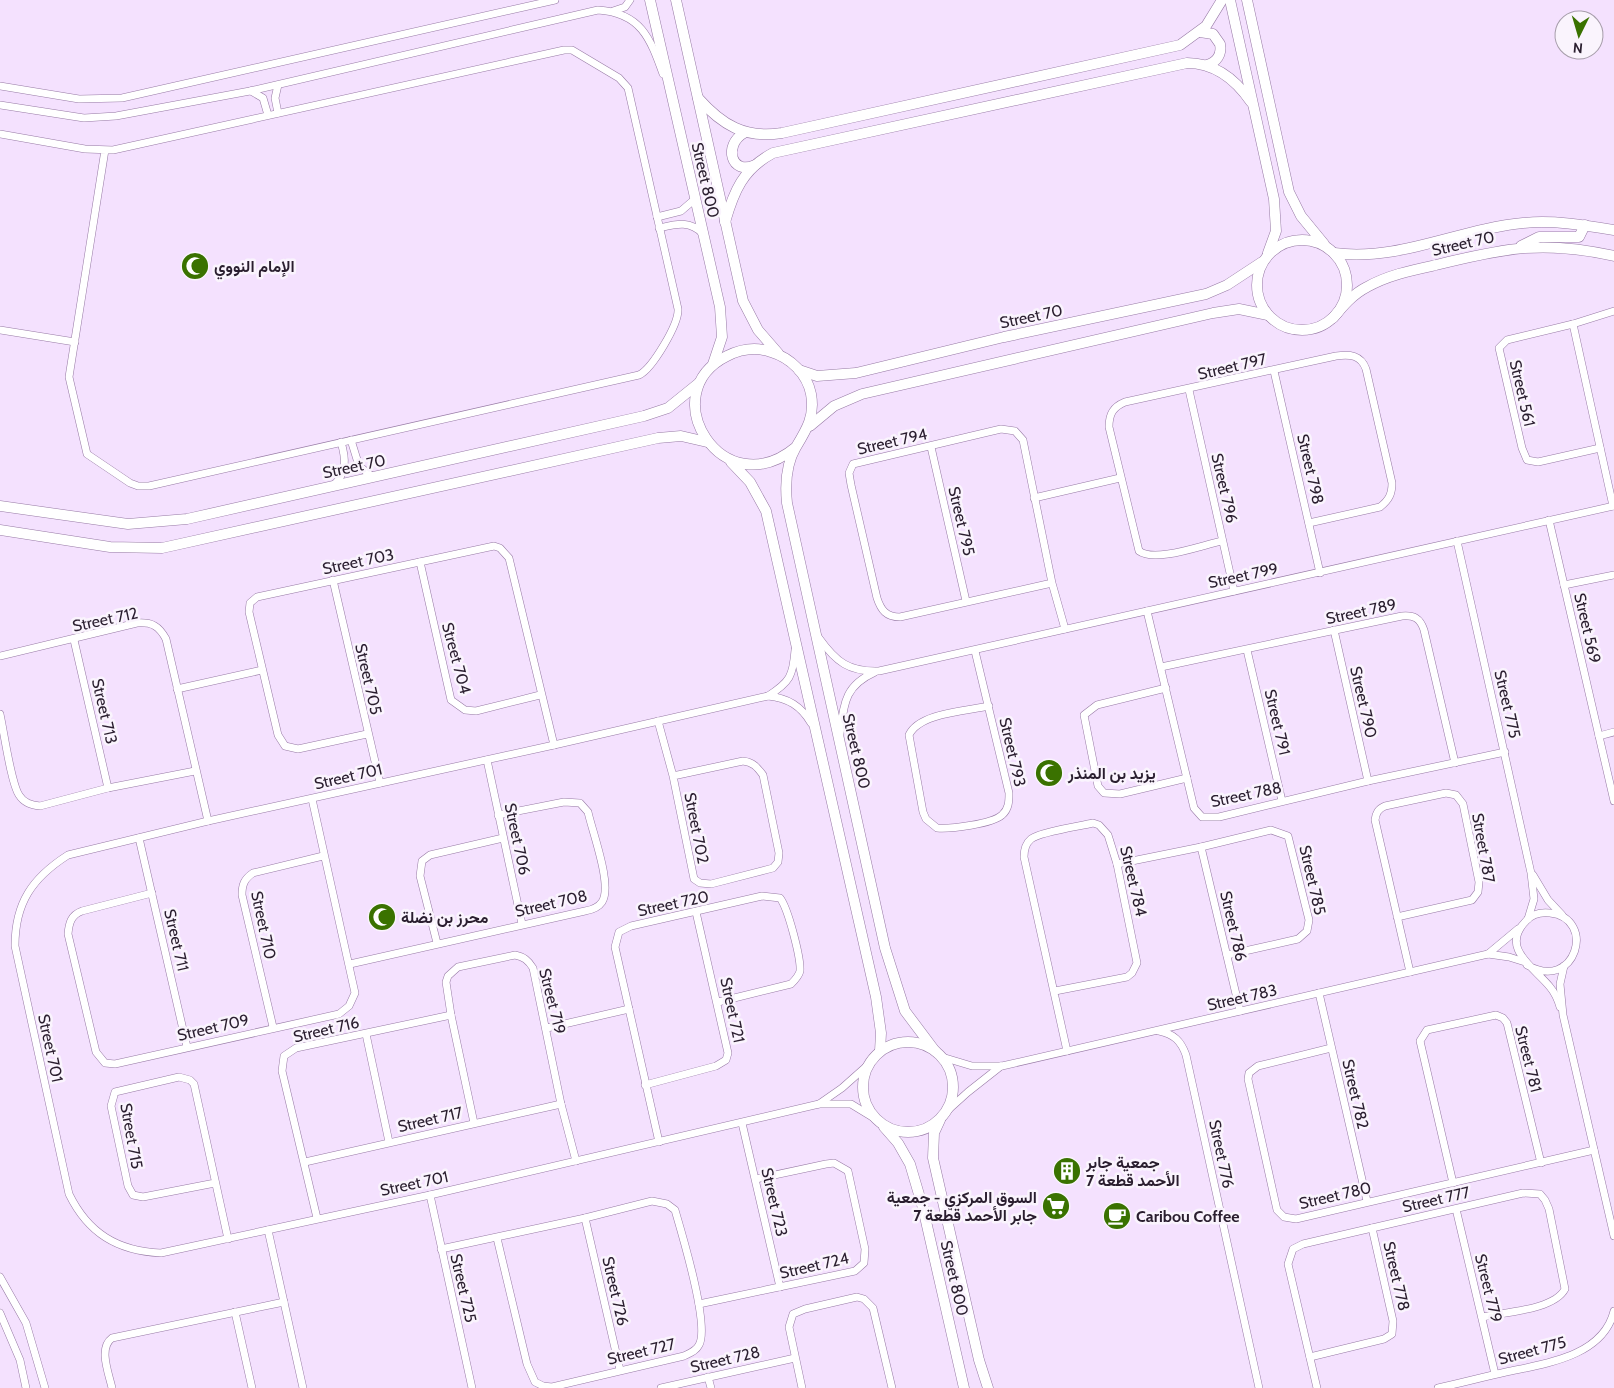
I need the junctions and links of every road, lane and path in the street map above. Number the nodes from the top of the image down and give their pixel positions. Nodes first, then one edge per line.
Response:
1 (555, 0) edge
2 (630, 0) edge
3 (650, 0) edge
4 (676, 0) edge
5 (1222, 0) edge
6 (1230, 0) edge
7 (1247, 0) edge
8 (610, 12) junction
9 (1200, 32) junction
10 (1207, 65) junction
11 (278, 85) junction
12 (0, 86) edge
13 (250, 91) junction
14 (671, 98) junction
15 (698, 98) junction
16 (1251, 102) junction
17 (0, 105) edge
18 (278, 113) junction
19 (268, 115) junction
20 (744, 132) junction
21 (0, 134) edge
22 (105, 150) junction
23 (755, 165) junction
24 (695, 199) junction
25 (657, 218) junction
26 (725, 222) junction
27 (1586, 225) junction
28 (660, 228) junction
29 (1614, 230) edge
30 (704, 235) junction
31 (1520, 247) junction
32 (1330, 250) junction
33 (1614, 256) edge
34 (1265, 259) junction
35 (1614, 311) edge
36 (1268, 315) junction
37 (1333, 318) junction
38 (1573, 324) junction
39 (0, 330) edge
40 (75, 342) junction
41 (781, 355) junction
42 (713, 366) junction
43 (799, 370) junction
44 (1274, 371) junction
45 (702, 381) junction
46 (1188, 390) junction
47 (808, 429) junction
48 (351, 440) junction
49 (341, 442) junction
50 (708, 442) junction
51 (796, 447) junction
52 (931, 447) junction
53 (1600, 448) junction
54 (728, 459) junction
55 (372, 477) junction
56 (1120, 478) junction
57 (334, 486) junction
58 (1034, 498) junction
59 (0, 506) edge
60 (1614, 506) edge
61 (1549, 520) junction
62 (1309, 523) junction
63 (0, 530) edge
64 (1222, 541) junction
65 (1457, 541) junction
66 (420, 562) junction
67 (1320, 573) junction
68 (1614, 576) edge
69 (333, 580) junction
70 (1052, 582) junction
71 (1564, 585) junction
72 (1234, 591) junction
73 (966, 601) junction
74 (1147, 611) junction
75 (1066, 629) junction
76 (1334, 630) junction
77 (814, 631) junction
78 (796, 638) junction
79 (74, 640) junction
80 (1248, 650) junction
81 (975, 651) junction
82 (0, 656) edge
83 (1162, 667) junction
84 (262, 670) junction
85 (879, 671) junction
86 (177, 688) junction
87 (1166, 688) junction
88 (540, 695) junction
89 (768, 696) junction
90 (989, 706) junction
91 (0, 714) edge
92 (658, 720) junction
93 (1614, 732) edge
94 (367, 734) junction
95 (818, 734) junction
96 (1599, 736) junction
97 (840, 740) junction
98 (554, 745) junction
99 (1505, 752) junction
100 (486, 760) junction
101 (1454, 763) junction
102 (195, 771) junction
103 (673, 776) junction
104 (1187, 778) junction
105 (1368, 781) junction
106 (380, 783) junction
107 (108, 788) junction
108 (312, 799) junction
109 (1282, 801) junction
110 (1614, 801) edge
111 (498, 815) junction
112 (208, 821) junction
113 (140, 838) junction
114 (503, 838) junction
115 (1201, 847) junction
116 (323, 856) junction
117 (1117, 864) junction
118 (1531, 873) junction
119 (152, 893) junction
120 (696, 912) junction
121 (1397, 917) junction
122 (1564, 917) junction
123 (1528, 919) junction
124 (522, 924) junction
125 (1522, 925) junction
126 (437, 943) junction
127 (1488, 954) junction
128 (1227, 955) junction
129 (1526, 963) junction
130 (350, 964) junction
131 (1564, 966) junction
132 (1410, 972) junction
133 (1055, 991) junction
134 (1319, 993) junction
135 (718, 1002) junction
136 (629, 1009) junction
137 (1240, 1011) junction
138 (450, 1015) junction
139 (1563, 1015) junction
140 (273, 1027) junction
141 (547, 1028) junction
142 (1157, 1030) junction
143 (366, 1034) junction
144 (187, 1047) junction
145 (1332, 1048) junction
146 (880, 1051) junction
147 (1067, 1051) junction
148 (938, 1054) junction
149 (869, 1064) junction
150 (1002, 1066) junction
151 (645, 1084) junction
152 (561, 1104) junction
153 (818, 1104) junction
154 (947, 1112) junction
155 (940, 1120) junction
156 (877, 1121) junction
157 (474, 1123) junction
158 (742, 1123) junction
159 (389, 1142) junction
160 (659, 1142) junction
161 (1594, 1150) junction
162 (576, 1161) junction
163 (304, 1162) junction
164 (1541, 1163) junction
165 (756, 1179) junction
166 (215, 1183) junction
167 (1453, 1183) junction
168 (430, 1195) junction
169 (1367, 1202) junction
170 (1456, 1209) junction
171 (317, 1218) junction
172 (585, 1218) junction
173 (1372, 1228) junction
174 (268, 1230) junction
175 (1614, 1236) edge
176 (497, 1238) junction
177 (228, 1239) junction
178 (441, 1249) junction
179 (0, 1277) edge
180 (780, 1287) junction
181 (284, 1302) junction
182 (700, 1304) junction
183 (1614, 1311) edge
184 (235, 1312) junction
185 (0, 1313) edge
186 (1482, 1317) junction
187 (1310, 1357) junction
188 (795, 1358) junction
189 (620, 1370) junction
190 (1495, 1374) junction
191 (708, 1377) junction
192 (26, 1388) edge
193 (45, 1388) edge
194 (112, 1388) edge
195 (252, 1388) edge
196 (303, 1388) edge
197 (472, 1388) edge
198 (661, 1388) edge
199 (711, 1388) edge
200 (802, 1388) edge
201 (892, 1388) edge
202 (964, 1388) edge
203 (988, 1388) edge
204 (1259, 1388) edge
205 (1317, 1388) edge
206 (1438, 1388) edge

1 - 12 street
2 - 8 street
3 - 14 main road, Street 800
4 - 15 main road, Street 800
5 - 9 main road
6 - 16 main road
7 - 32 main road
8 - 11 street
8 - 14 street
9 - 10 main road
9 - 20 main road
10 - 16 main road
10 - 23 main road
11 - 13 street
11 - 18 street
13 - 17 street
13 - 19 street
14 - 24 main road, Street 800
15 - 20 main road
15 - 26 main road, Street 800
16 - 34 main road
18 - 19 street
18 - 25 street
19 - 22 street
20 - 23 main road
21 - 22 street
22 - 40 street
23 - 26 main road
24 - 25 street
24 - 30 main road, Street 800
25 - 28 street
26 - 41 main road, Street 800
27 - 29 main road, Street 70
27 - 31 main road
27 - 32 main road, Street 70
28 - 30 street
28 - 48 street
30 - 42 main road, Street 800
31 - 33 main road, Street 70
31 - 37 main road, Street 70
32 - 34 main road
32 - 37 main road
34 - 36 main road
34 - 43 main road, Street 70
35 - 38 street, Street 561
36 - 37 main road
36 - 47 main road
38 - 53 street
38 - 53 street, Street 561
39 - 40 street
40 - 49 street
41 - 42 main road
41 - 43 main road
42 - 45 main road
43 - 47 main road
44 - 46 street, Street 797
44 - 62 street, Street 798
44 - 62 street, Street 797
45 - 50 main road
45 - 55 main road, Street 70
46 - 56 street, Street 797
46 - 64 street, Street 796
47 - 51 main road
48 - 49 street
48 - 55 street
49 - 57 street
50 - 54 main road
50 - 63 main road
51 - 54 main road
51 - 77 main road, Street 800
52 - 58 street, Street 794
52 - 73 street, Street 795
52 - 73 street, Street 794
53 - 60 street
54 - 78 main road
55 - 57 main road, Street 70
56 - 58 street
56 - 64 street, Street 797
57 - 59 main road, Street 70
58 - 70 street, Street 794
60 - 61 street, Street 799
61 - 65 street, Street 799
61 - 71 street, Street 569
62 - 67 street, Street 798
64 - 72 street, Street 796
65 - 67 street, Street 799
65 - 99 street, Street 775
66 - 69 street, Street 703
66 - 88 street, Street 704
66 - 88 street, Street 703
67 - 72 street, Street 799
68 - 71 street
69 - 84 street, Street 703
69 - 94 street, Street 705
70 - 73 street, Street 794
70 - 75 street, Street 794
71 - 96 street, Street 569
72 - 74 street, Street 799
74 - 75 street, Street 799
74 - 83 street, Street 788
75 - 81 street, Street 799
76 - 80 street, Street 789
76 - 101 street, Street 789
76 - 105 street, Street 790
77 - 85 street, Street 799
77 - 97 main road, Street 800
78 - 89 street, Street 701
78 - 95 main road
79 - 82 street, Street 712
79 - 86 street, Street 712
79 - 107 street, Street 713
80 - 83 street, Street 789
80 - 109 street, Street 791
81 - 85 street, Street 799
81 - 90 street, Street 793
83 - 87 street, Street 788
84 - 86 street
84 - 94 street, Street 703
85 - 97 street, Street 799
86 - 102 street, Street 712
87 - 104 street, Street 788
87 - 104 street
88 - 98 street, Street 703
89 - 92 street, Street 701
89 - 95 street, Street 701
90 - 90 street, Street 793
91 - 107 street
92 - 98 street, Street 701
92 - 103 street, Street 702
93 - 96 street
94 - 106 street, Street 705
95 - 146 main road
96 - 110 street, Street 569
97 - 148 main road, Street 800
98 - 100 street, Street 701
99 - 101 street, Street 788
99 - 118 street, Street 775
100 - 106 street, Street 701
100 - 111 street, Street 706
101 - 105 street, Street 788
102 - 107 street
102 - 112 street, Street 712
103 - 103 street, Street 702
104 - 109 street, Street 788
105 - 109 street, Street 788
106 - 108 street, Street 701
108 - 112 street, Street 701
108 - 116 street, Street 709
111 - 114 street, Street 706
111 - 124 street, Street 708
112 - 113 street, Street 701
113 - 119 street, Street 711
113 - 177 street, Street 701
114 - 124 street, Street 706
114 - 126 street
115 - 117 street, Street 785
115 - 128 street, Street 786
115 - 128 street, Street 785
116 - 130 street, Street 709
116 - 140 street, Street 710
117 - 133 street, Street 784
117 - 133 street, Street 784
118 - 122 street, Street 775
118 - 123 street, Street 775
119 - 144 street, Street 711
119 - 144 street, Street 709
120 - 135 street, Street 721
120 - 135 street, Street 720
120 - 136 street, Street 720
121 - 121 street, Street 787
121 - 132 street, Street 787
122 - 123 street
122 - 131 street
123 - 125 street
124 - 126 street, Street 708
125 - 127 street, Street 783
125 - 129 street
126 - 130 street, Street 708
127 - 129 street, Street 783
127 - 132 street, Street 783
128 - 137 street, Street 786
129 - 131 street
129 - 139 street
130 - 140 street, Street 709
131 - 139 street
132 - 134 street, Street 783
133 - 147 street, Street 784
134 - 137 street, Street 783
134 - 145 street, Street 782
135 - 151 street, Street 721
136 - 141 street
136 - 151 street, Street 720
137 - 142 street, Street 783
138 - 141 street, Street 719
138 - 143 street, Street 716
138 - 157 street, Street 719
139 - 161 street
140 - 144 street, Street 709
141 - 152 street, Street 719
142 - 147 street, Street 783
142 - 204 street, Street 776
143 - 159 street
143 - 163 street, Street 716
145 - 169 street, Street 782
145 - 169 street, Street 780
146 - 148 main road
146 - 149 main road
147 - 150 street, Street 783
148 - 150 street, Street 783
148 - 154 main road
149 - 153 street, Street 701
149 - 156 main road
150 - 154 street, Street 783
151 - 160 street, Street 720
152 - 157 street, Street 717
152 - 162 street, Street 719
153 - 156 street, Street 701
153 - 158 street, Street 701
154 - 155 main road
155 - 156 main road
155 - 203 main road, Street 800
156 - 202 main road, Street 800
157 - 159 street, Street 717
158 - 160 street, Street 701
158 - 165 street, Street 723
159 - 163 street, Street 717
160 - 162 street, Street 701
161 - 164 street, Street 780
161 - 175 street
162 - 168 street, Street 701
163 - 171 street, Street 716
164 - 167 street, Street 780
164 - 167 street, Street 781
165 - 180 street, Street 723
165 - 180 street, Street 724
166 - 166 street, Street 715
166 - 177 street, Street 715
167 - 169 street, Street 780
168 - 171 street, Street 701
168 - 178 street, Street 725
170 - 173 street, Street 777
170 - 186 street, Street 779
170 - 186 street, Street 777
171 - 174 street, Street 701
172 - 176 street, Street 727
172 - 182 street, Street 727
172 - 189 street, Street 726
173 - 187 street, Street 777
173 - 187 street, Street 778
174 - 177 street, Street 701
174 - 181 street
176 - 178 street, Street 727
176 - 189 street, Street 727
178 - 197 street, Street 725
179 - 193 street
180 - 182 street, Street 724
181 - 184 street
181 - 196 street
182 - 189 street, Street 727
183 - 190 street, Street 775
184 - 194 street
184 - 195 street
185 - 192 street
186 - 190 street, Street 779
187 - 205 street, Street 777
188 - 191 street, Street 728
188 - 200 street
188 - 201 street
190 - 206 street, Street 775
191 - 198 street, Street 728
191 - 199 street

